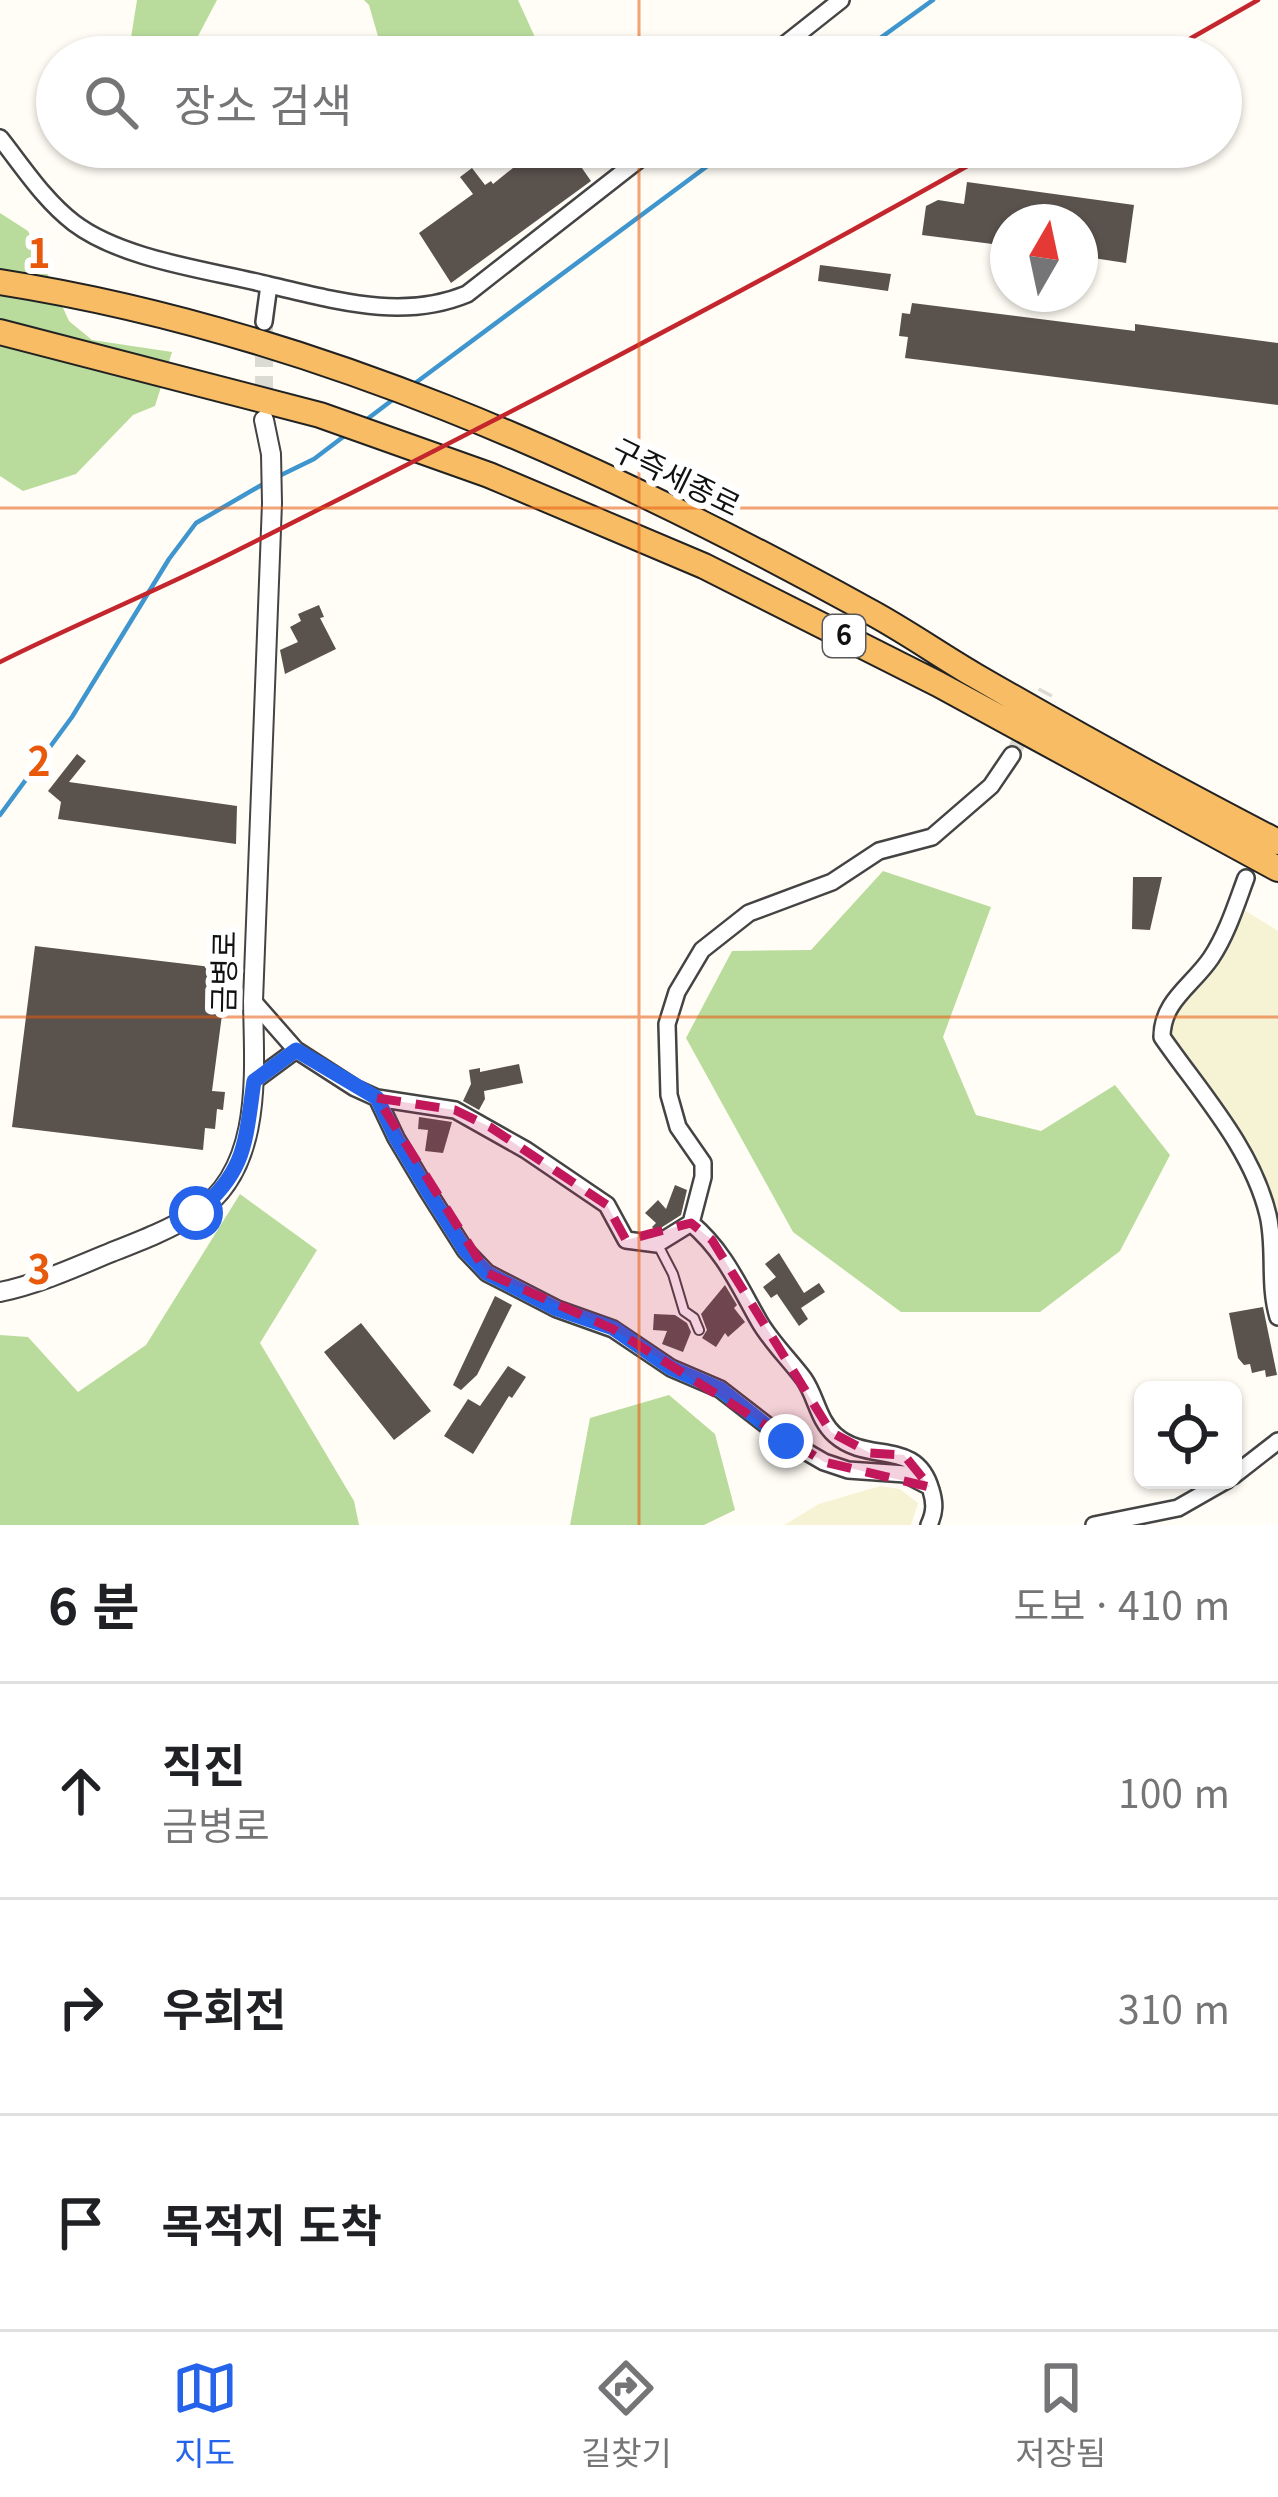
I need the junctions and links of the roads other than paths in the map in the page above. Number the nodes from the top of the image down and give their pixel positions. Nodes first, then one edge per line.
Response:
1 (841, 0) edge
2 (796, 36) edge
3 (0, 138) edge
4 (628, 168) edge
5 (0, 282) edge
6 (269, 285) junction
7 (263, 322) tunnel mouth
8 (0, 332) edge
9 (264, 420) tunnel mouth
10 (1012, 754) tunnel mouth
11 (1278, 842) edge
12 (1278, 869) edge
13 (1246, 878) dead end
14 (253, 1001) junction
15 (296, 1050) junction
16 (254, 1081) junction
17 (377, 1098) junction
18 (691, 1223) junction
19 (657, 1244) junction
20 (0, 1292) edge
21 (1278, 1317) edge
22 (699, 1330) dead end
23 (1277, 1440) edge
24 (1242, 1468) edge
25 (930, 1487) junction
26 (1211, 1489) edge
27 (929, 1525) edge
28 (1094, 1525) edge

1 - 2 street
3 - 6 street
4 - 6 street
5 - 11 highway, 구즉세종로 / 6
6 - 7 street
8 - 12 highway, 6
9 - 14 street, 금병로
10 - 18 street
13 - 21 street
14 - 15 street
14 - 16 street, 금병로
15 - 16 street
15 - 17 street
16 - 20 street, 금병로
17 - 19 street
17 - 25 street
18 - 19 street
18 - 25 street
19 - 22 lane
23 - 24 street
25 - 27 street
26 - 28 street

